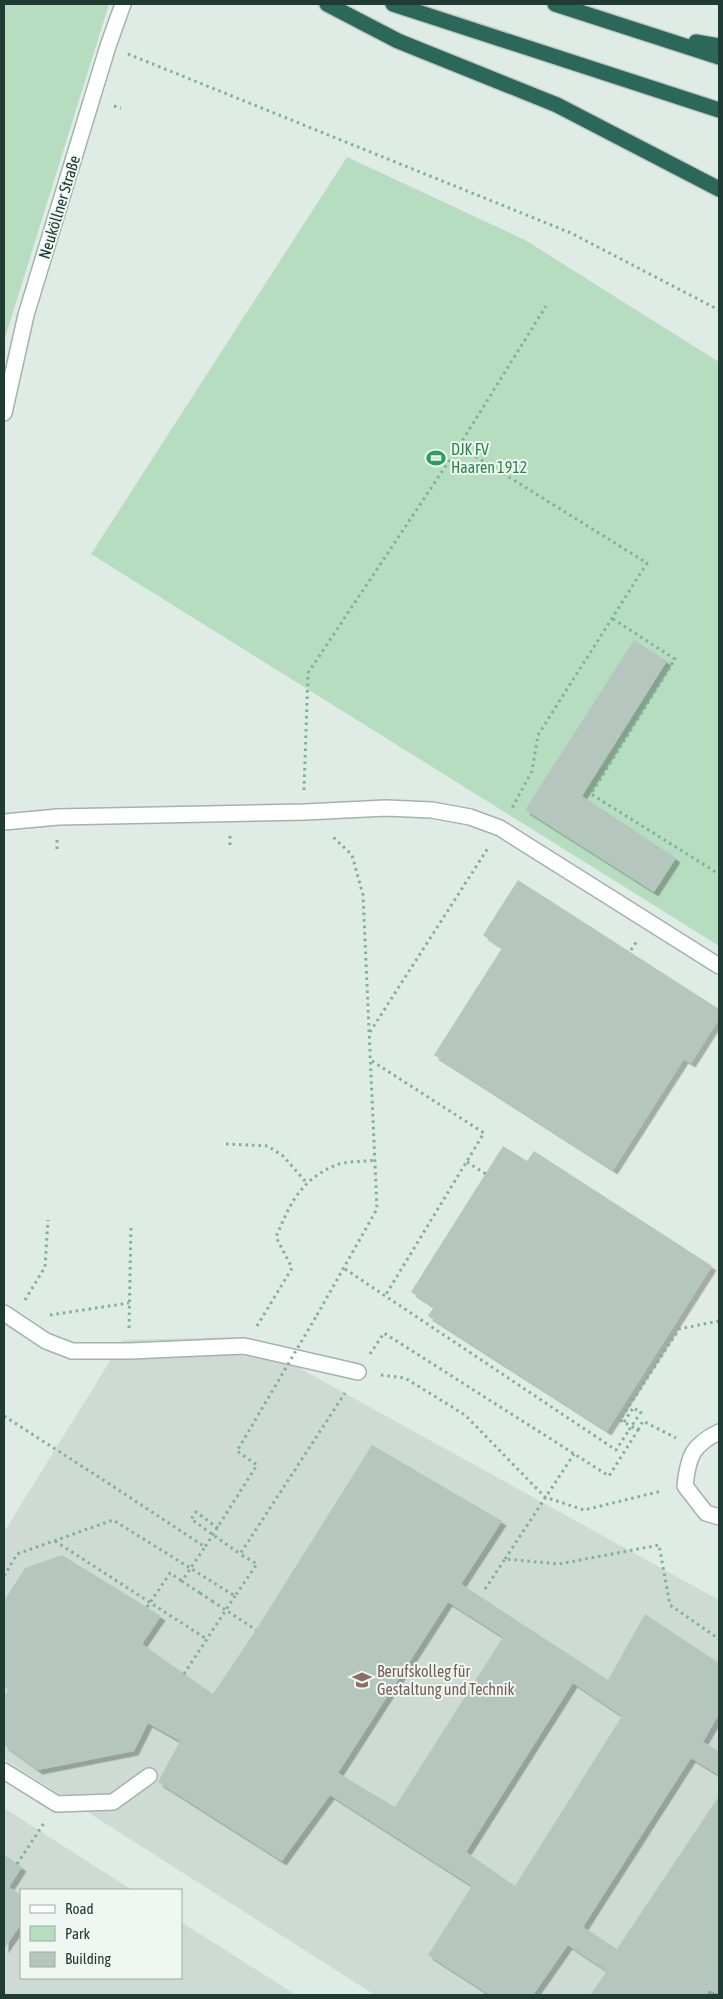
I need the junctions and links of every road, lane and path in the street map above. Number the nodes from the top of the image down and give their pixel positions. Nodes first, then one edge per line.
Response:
1 (123, 4) edge
2 (327, 4) edge
3 (393, 4) edge
4 (555, 4) edge
5 (650, 35) junction
6 (108, 46) junction
7 (719, 46) edge
8 (719, 57) edge
9 (719, 110) edge
10 (719, 189) edge
11 (546, 306) dead end
12 (719, 310) edge
13 (4, 413) edge
14 (459, 446) junction
15 (613, 619) junction
16 (305, 812) junction
17 (4, 822) edge
18 (500, 828) junction
19 (719, 874) edge
20 (719, 966) edge
21 (370, 1032) junction
22 (372, 1060) junction
23 (226, 1144) dead end
24 (374, 1160) junction
25 (467, 1162) junction
26 (486, 1174) dead end
27 (306, 1182) junction
28 (48, 1220) dead end
29 (131, 1224) dead end
30 (345, 1269) junction
31 (385, 1296) junction
32 (129, 1303) junction
33 (128, 1313) dead end
34 (10, 1318) edge
35 (719, 1321) edge
36 (244, 1346) junction
37 (358, 1372) junction
38 (4, 1416) edge
39 (624, 1422) junction
40 (638, 1430) junction
41 (719, 1432) edge
42 (694, 1448) junction
43 (574, 1454) junction
44 (685, 1486) junction
45 (545, 1497) junction
46 (719, 1516) edge
47 (218, 1528) junction
48 (55, 1541) junction
49 (205, 1548) junction
50 (240, 1554) junction
51 (505, 1559) junction
52 (4, 1576) edge
53 (182, 1581) junction
54 (485, 1589) dead end
55 (235, 1596) junction
56 (148, 1608) dead end
57 (256, 1630) dead end
58 (719, 1639) edge
59 (208, 1640) junction
60 (184, 1674) dead end
61 (4, 1771) edge
62 (149, 1776) dead end
63 (57, 1804) junction
64 (17, 1864) dead end

1 - 6 street, Neuköllner Straße
2 - 10 highway
3 - 9 highway
4 - 5 highway
5 - 7 highway
5 - 8 highway
6 - 12 path
6 - 13 street, Neuköllner Straße
11 - 14 path
14 - 15 path
14 - 16 path
15 - 18 path
15 - 19 path
16 - 17 street
16 - 18 street
16 - 21 path
18 - 20 street
18 - 21 path
21 - 22 path
22 - 24 path
22 - 25 path
23 - 27 path
24 - 27 path
24 - 30 path
25 - 26 path
25 - 31 path
27 - 36 path
28 - 34 path
29 - 32 path
30 - 31 path
30 - 47 path, bridge
31 - 39 path, bridge
32 - 33 path
32 - 34 path
34 - 36 street
35 - 39 path
36 - 37 street
37 - 43 path
37 - 45 path
37 - 50 path
38 - 49 path, bridge
39 - 40 path
40 - 42 path
40 - 43 path
41 - 42 street
42 - 44 street
43 - 45 path
44 - 45 path
44 - 46 street
45 - 51 path
47 - 49 path, bridge
47 - 50 path
48 - 52 path
48 - 55 path
48 - 59 path
49 - 53 path, bridge
50 - 55 path
51 - 54 path
51 - 58 path
53 - 56 path, bridge
53 - 57 path, bridge
55 - 59 path
59 - 60 path
61 - 63 street
62 - 63 street
63 - 64 path

